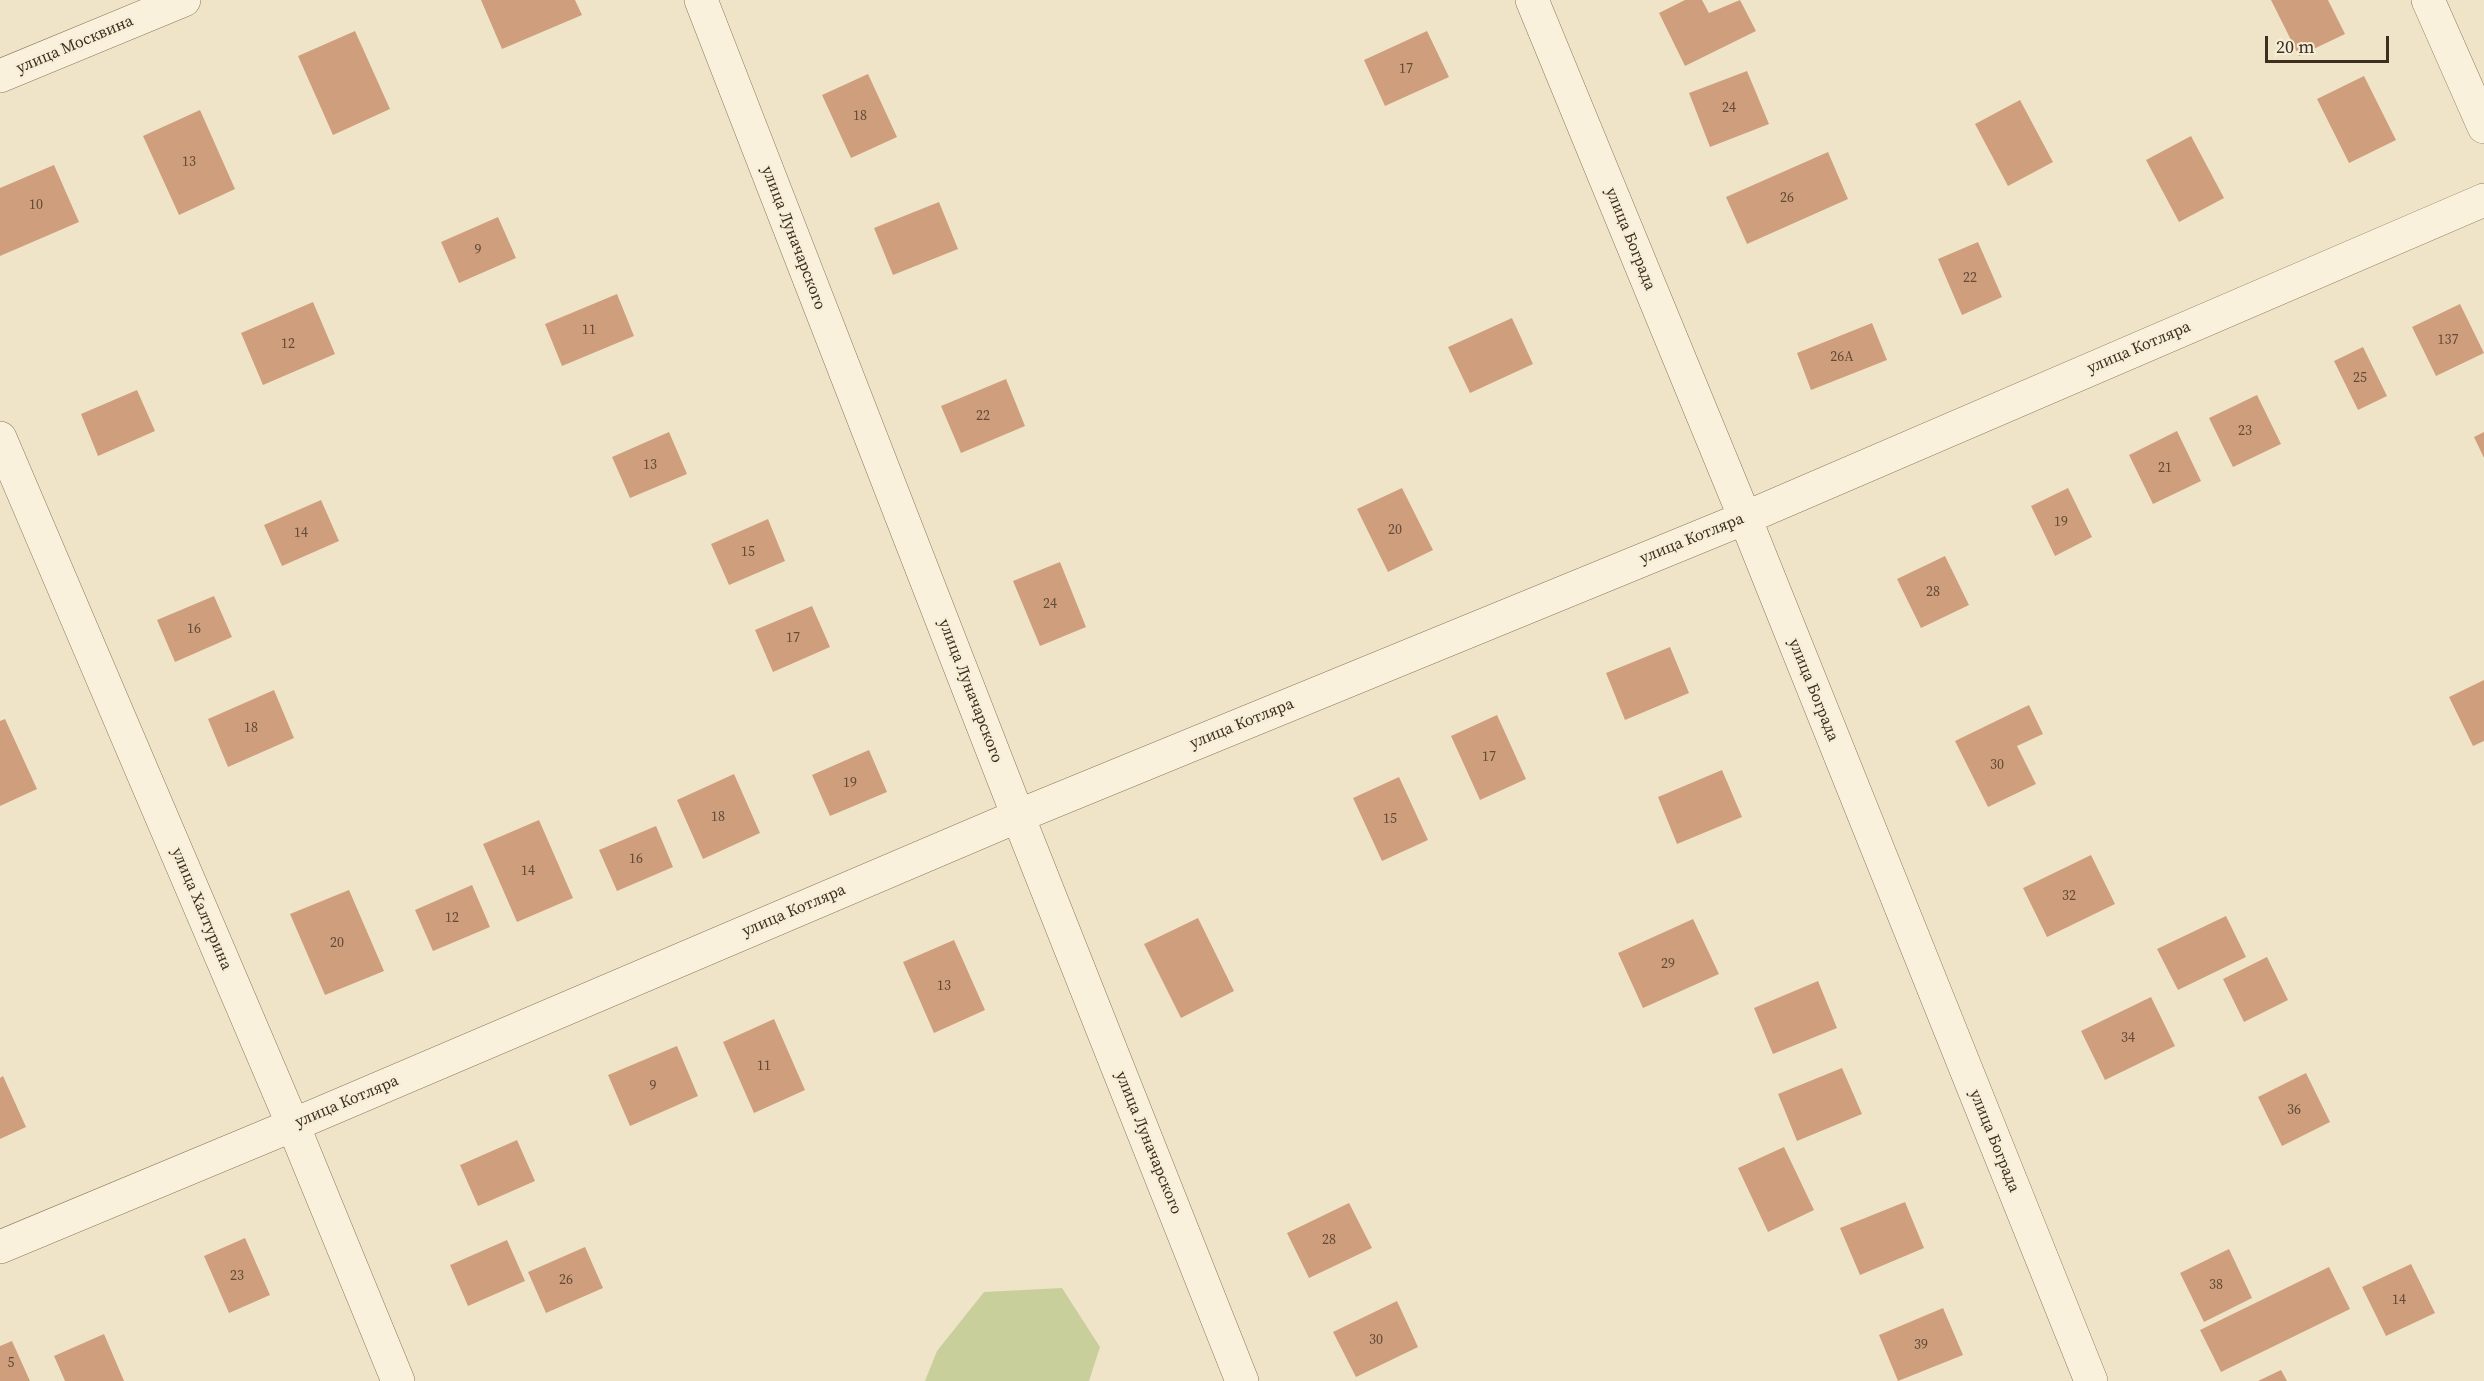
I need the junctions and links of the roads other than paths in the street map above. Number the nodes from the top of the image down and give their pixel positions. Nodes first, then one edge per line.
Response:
1 (184, 0) edge
2 (701, 0) edge
3 (1532, 0) edge
4 (2428, 0) edge
5 (0, 76) edge
6 (2484, 127) edge
7 (2484, 200) edge
8 (0, 438) edge
9 (1744, 518) junction
10 (1018, 816) junction
11 (293, 1125) junction
12 (0, 1247) edge
13 (398, 1381) edge
14 (1242, 1381) edge
15 (2091, 1381) edge

1 - 5 street, улица Москвина
2 - 10 street, улица Луначарского
3 - 9 street, улица Бограда
4 - 6 street
7 - 9 street, улица Котляра
8 - 11 street, улица Халтурина
9 - 10 street, улица Котляра
9 - 15 street, улица Бограда
10 - 11 street, улица Котляра
10 - 14 street, улица Луначарского
11 - 12 street, улица Котляра
11 - 13 street, улица Халтурина

